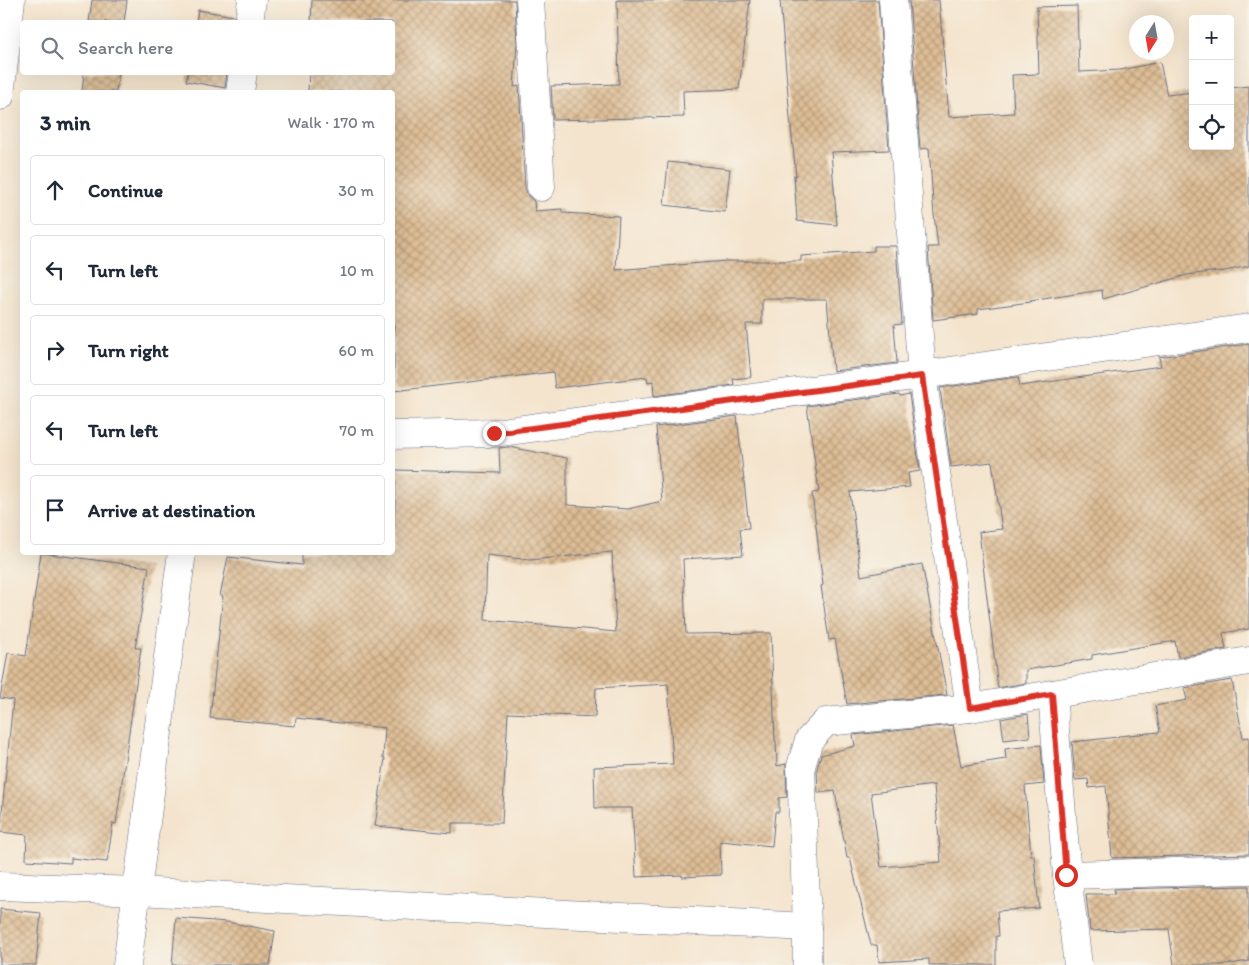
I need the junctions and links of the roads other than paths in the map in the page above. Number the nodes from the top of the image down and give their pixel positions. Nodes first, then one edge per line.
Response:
1 (11, 0) edge
2 (252, 0) edge
3 (530, 0) edge
4 (893, 0) edge
5 (249, 20) edge
6 (243, 75) edge
7 (240, 90) edge
8 (0, 96) edge
9 (541, 187) dead end
10 (1249, 328) edge
11 (922, 376) junction
12 (395, 435) edge
13 (182, 555) edge
14 (1249, 661) edge
15 (1052, 694) junction
16 (970, 708) junction
17 (1249, 870) edge
18 (1066, 875) junction
19 (0, 886) edge
20 (137, 891) junction
21 (807, 927) junction
22 (128, 965) edge
23 (807, 965) edge
24 (1078, 965) edge

1 - 8 street
2 - 5 street
3 - 9 street
4 - 11 street
6 - 7 street
10 - 11 street
11 - 12 street
11 - 16 street
13 - 20 street
14 - 15 street
15 - 16 street
15 - 18 street
16 - 21 street
17 - 18 street
18 - 24 street
19 - 20 street
20 - 21 street
20 - 22 street
21 - 23 street

